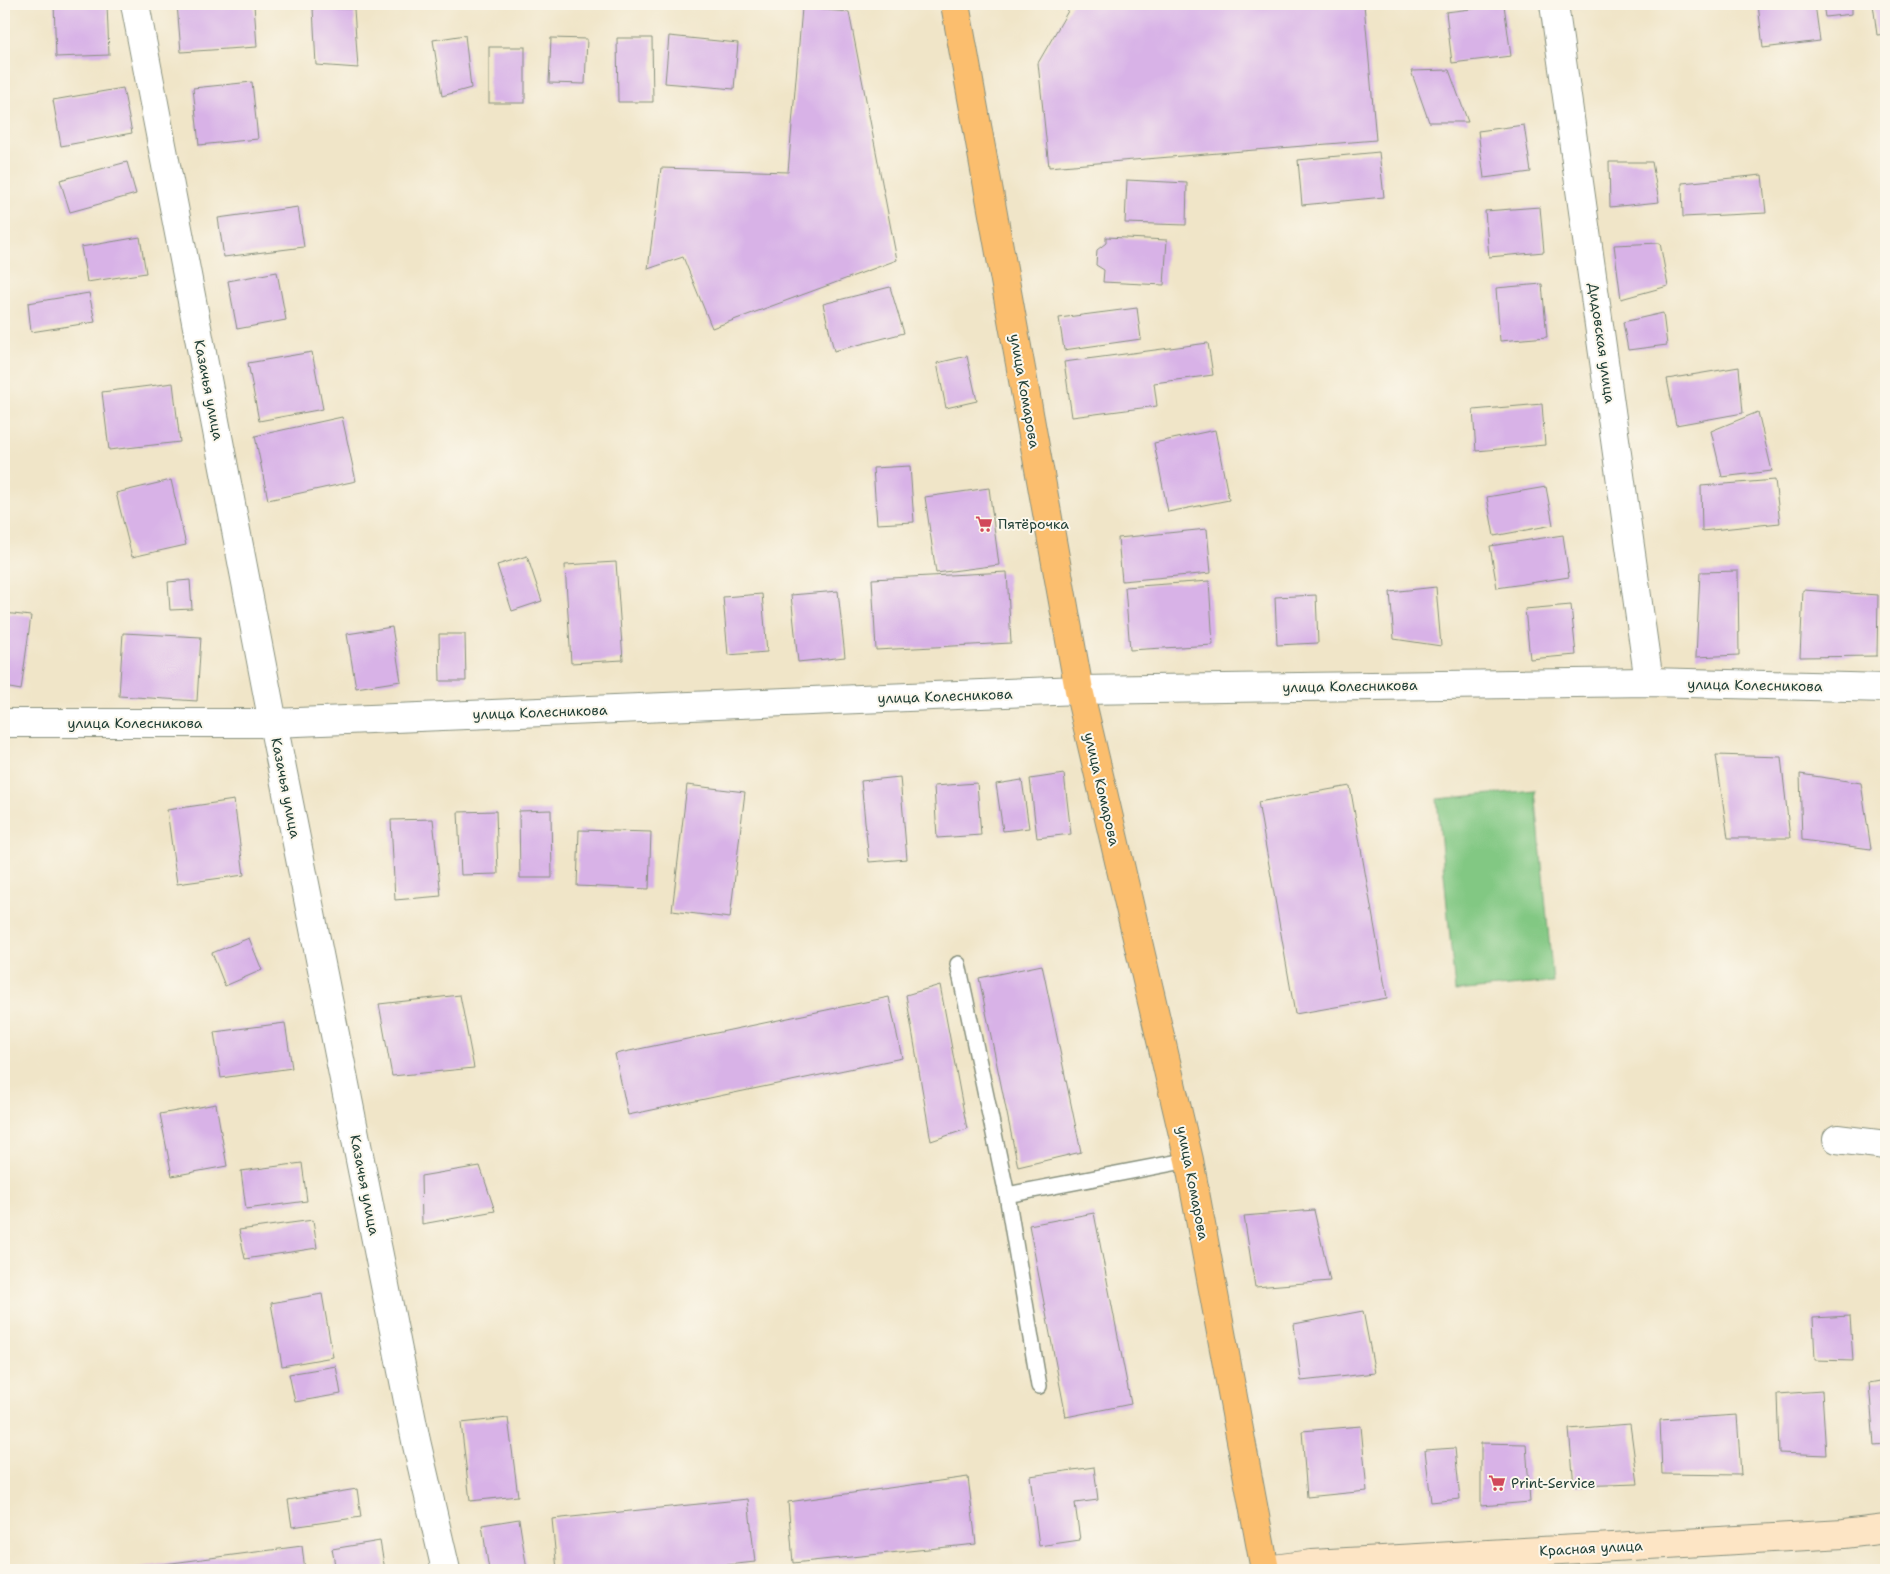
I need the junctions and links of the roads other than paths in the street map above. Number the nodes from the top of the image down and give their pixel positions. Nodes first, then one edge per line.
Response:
1 (135, 4) edge
2 (955, 4) edge
3 (1554, 4) edge
4 (1650, 682) junction
5 (1886, 688) edge
6 (1079, 690) junction
7 (4, 723) edge
8 (273, 723) junction
9 (958, 964) dead end
10 (1837, 1138) dead end
11 (1886, 1145) edge
12 (1189, 1160) junction
13 (1007, 1195) junction
14 (1039, 1386) dead end
15 (1886, 1529) edge
16 (446, 1570) edge
17 (1266, 1570) edge

1 - 8 street, Казачья улица
2 - 6 main road, улица Комарова
3 - 4 street, Дидовская улица
4 - 5 street, улица Колесникова
4 - 6 street, улица Колесникова
6 - 8 street, улица Колесникова
6 - 12 main road, улица Комарова
7 - 8 street, улица Колесникова
8 - 16 street, Казачья улица
9 - 13 lane
10 - 11 street
12 - 13 lane
12 - 17 main road, улица Комарова
13 - 14 lane
15 - 17 main road, Красная улица

